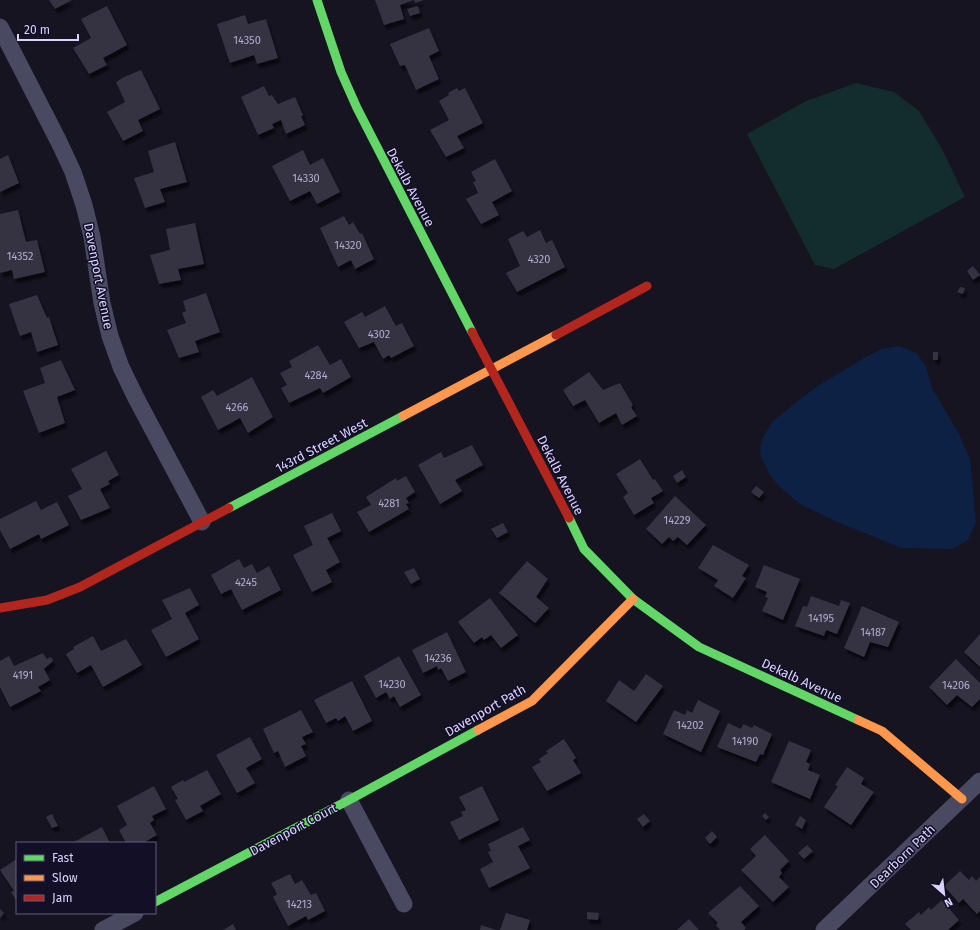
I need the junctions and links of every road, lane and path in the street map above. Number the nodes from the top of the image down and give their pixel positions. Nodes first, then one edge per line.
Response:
1 (317, 0) edge
2 (0, 27) edge
3 (647, 286) dead end
4 (491, 369) junction
5 (202, 522) junction
6 (633, 599) junction
7 (0, 608) edge
8 (980, 781) edge
9 (962, 799) junction
10 (349, 800) junction
11 (156, 901) edge
12 (404, 904) dead end
13 (133, 914) edge
14 (103, 930) edge
15 (824, 930) edge

1 - 4 street, Dekalb Avenue
2 - 5 street, Davenport Avenue
3 - 4 street, 143rd Street West
4 - 5 street, 143rd Street West
4 - 6 street, Dekalb Avenue
5 - 7 street, 143rd Street West
6 - 9 street, Dekalb Avenue
6 - 10 street, Davenport Path
8 - 9 street, Dearborn Path
9 - 15 street, Dearborn Path
10 - 11 street, Davenport Court
10 - 12 street, Davenport Court
13 - 14 street

